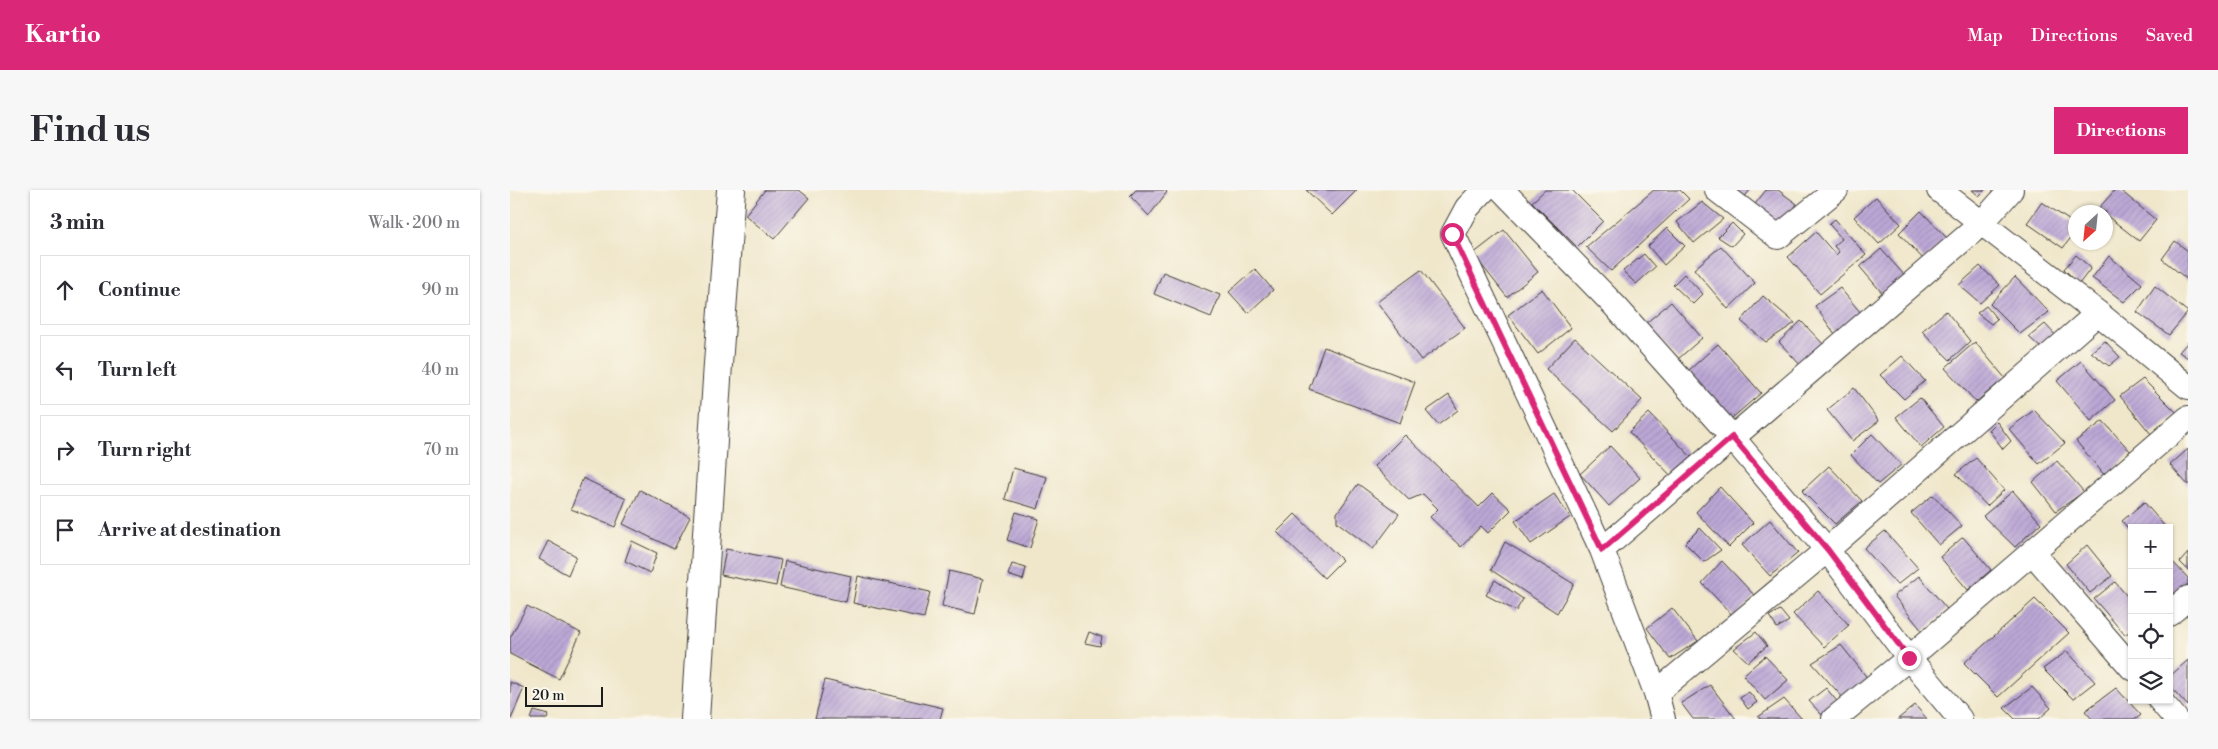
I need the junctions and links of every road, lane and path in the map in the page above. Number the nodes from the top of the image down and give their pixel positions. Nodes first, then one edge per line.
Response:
1 (732, 190) edge
2 (1484, 190) edge
3 (1502, 190) edge
4 (1717, 190) edge
5 (1836, 190) edge
6 (1940, 190) edge
7 (2011, 190) edge
8 (1981, 224) junction
9 (2098, 313) junction
10 (2188, 387) edge
11 (2188, 418) edge
12 (1732, 437) junction
13 (1602, 550) junction
14 (1828, 550) junction
15 (2032, 552) junction
16 (2188, 598) edge
17 (2173, 611) edge
18 (2128, 657) edge
19 (1909, 658) junction
20 (1656, 693) junction
21 (2163, 704) edge
22 (695, 719) edge
23 (1662, 719) edge
24 (1834, 719) edge
25 (1960, 719) edge
26 (2176, 719) edge

1 - 22 street
2 - 13 street
3 - 12 street
4 - 5 street
6 - 8 street
7 - 8 street
8 - 9 street
8 - 12 street
9 - 10 street
9 - 14 street
11 - 15 street
12 - 13 street
12 - 14 street
13 - 20 street
14 - 19 street
14 - 20 street
15 - 18 street
15 - 19 street
16 - 17 street
19 - 24 street
19 - 25 street
20 - 23 street
21 - 26 street

